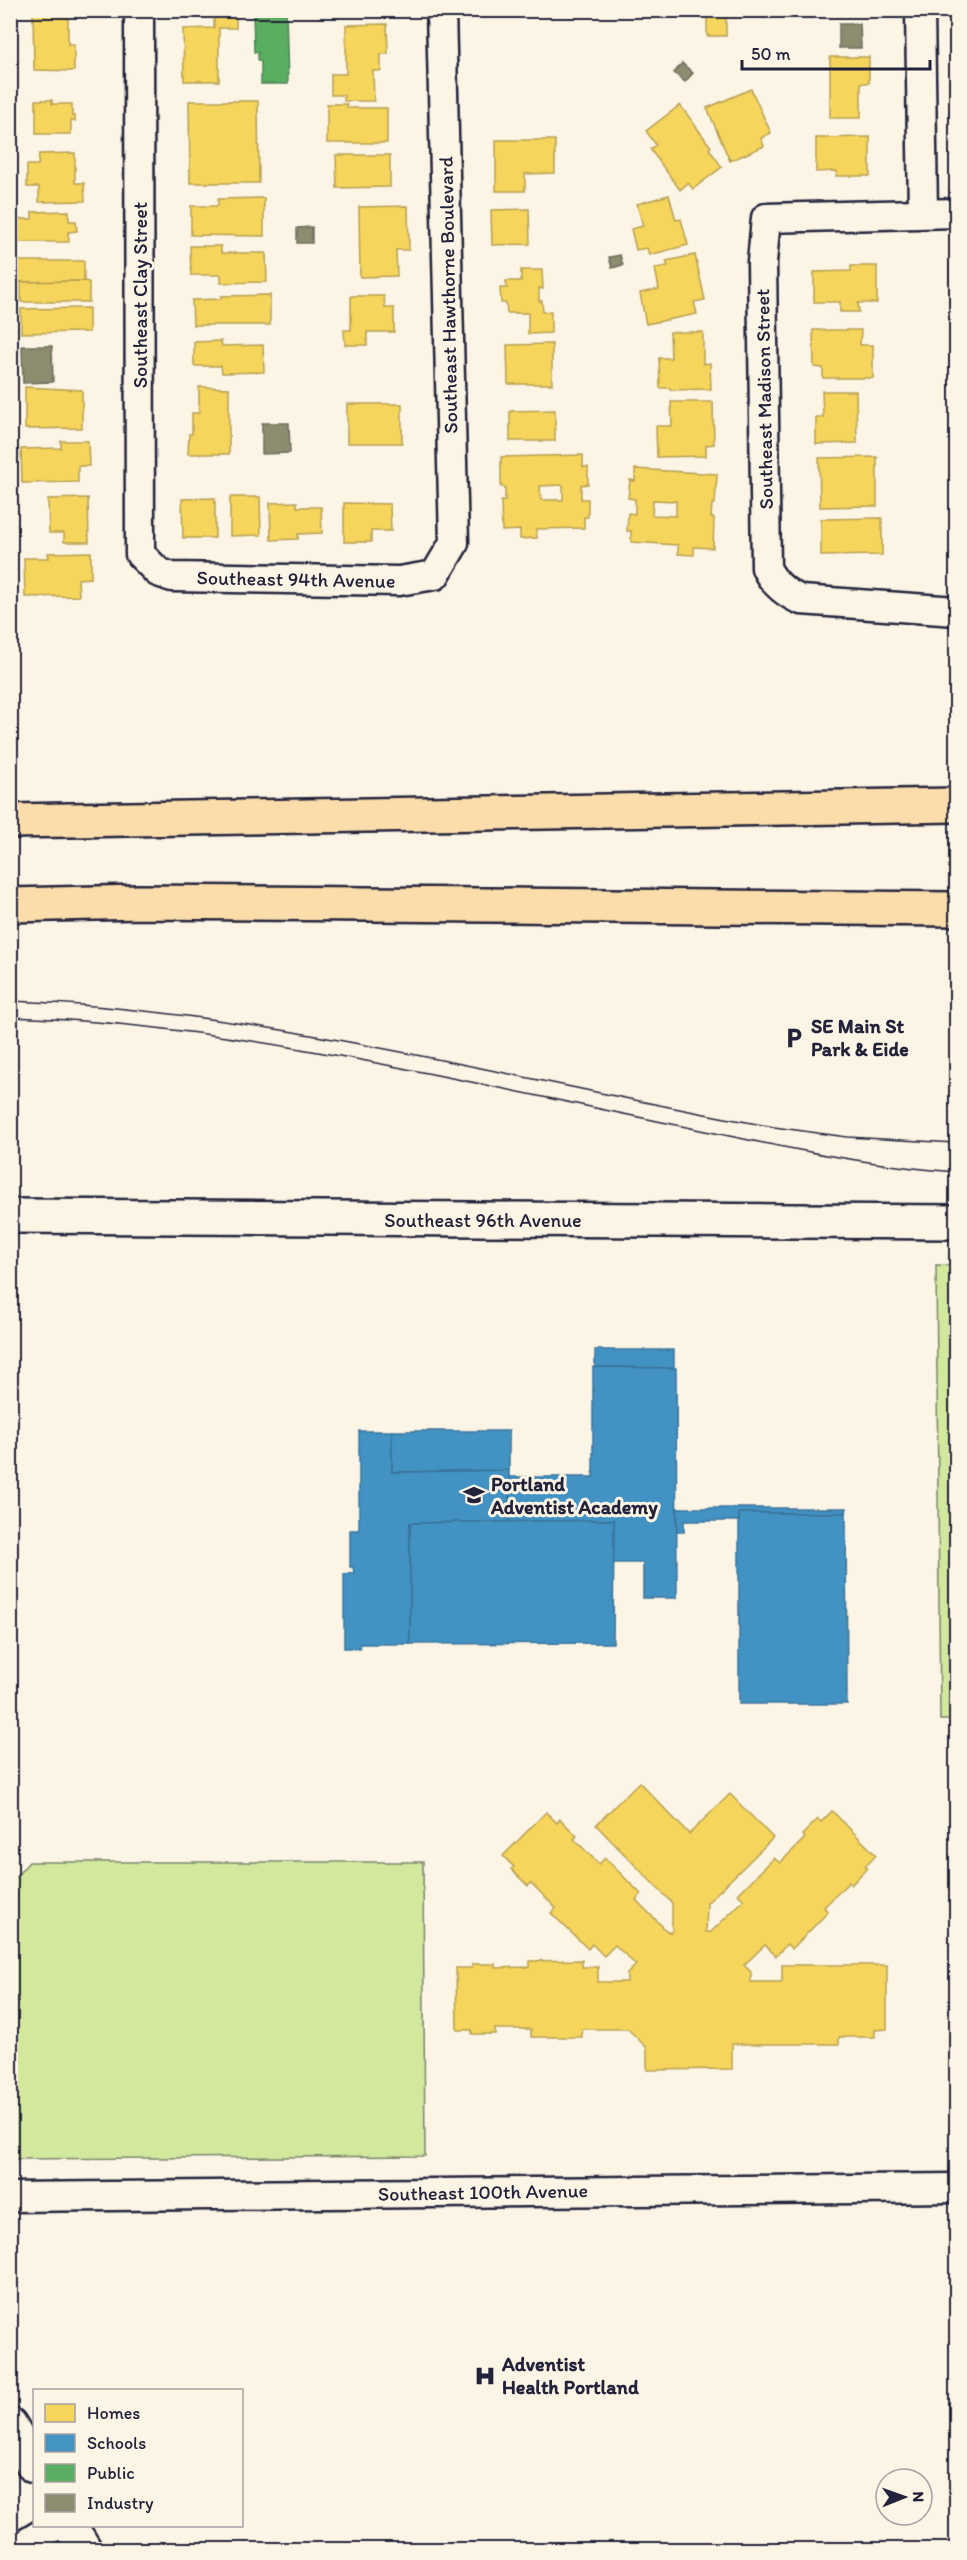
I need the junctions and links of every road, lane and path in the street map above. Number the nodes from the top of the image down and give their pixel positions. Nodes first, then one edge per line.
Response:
1 (139, 10) edge
2 (441, 10) edge
3 (920, 10) edge
4 (923, 213) junction
5 (957, 213) edge
6 (158, 572) joint
7 (435, 575) joint
8 (957, 611) edge
9 (957, 805) edge
10 (10, 821) edge
11 (10, 905) edge
12 (957, 909) edge
13 (10, 1216) edge
14 (957, 1222) edge
15 (957, 2188) edge
16 (10, 2197) edge
17 (10, 2425) edge
18 (33, 2464) edge
19 (53, 2527) edge
20 (71, 2527) edge
21 (15, 2550) edge
22 (85, 2550) edge

1 - 6 street, Southeast Clay Street
2 - 7 street, Southeast Hawthorne Boulevard
3 - 4 street
4 - 5 street
4 - 8 street, Southeast Madison Street
6 - 7 street, Southeast 94th Avenue
9 - 10 highway
11 - 12 highway
13 - 14 street, Southeast 96th Avenue
15 - 16 street, Southeast 100th Avenue
17 - 18 street
19 - 21 street
20 - 22 street

